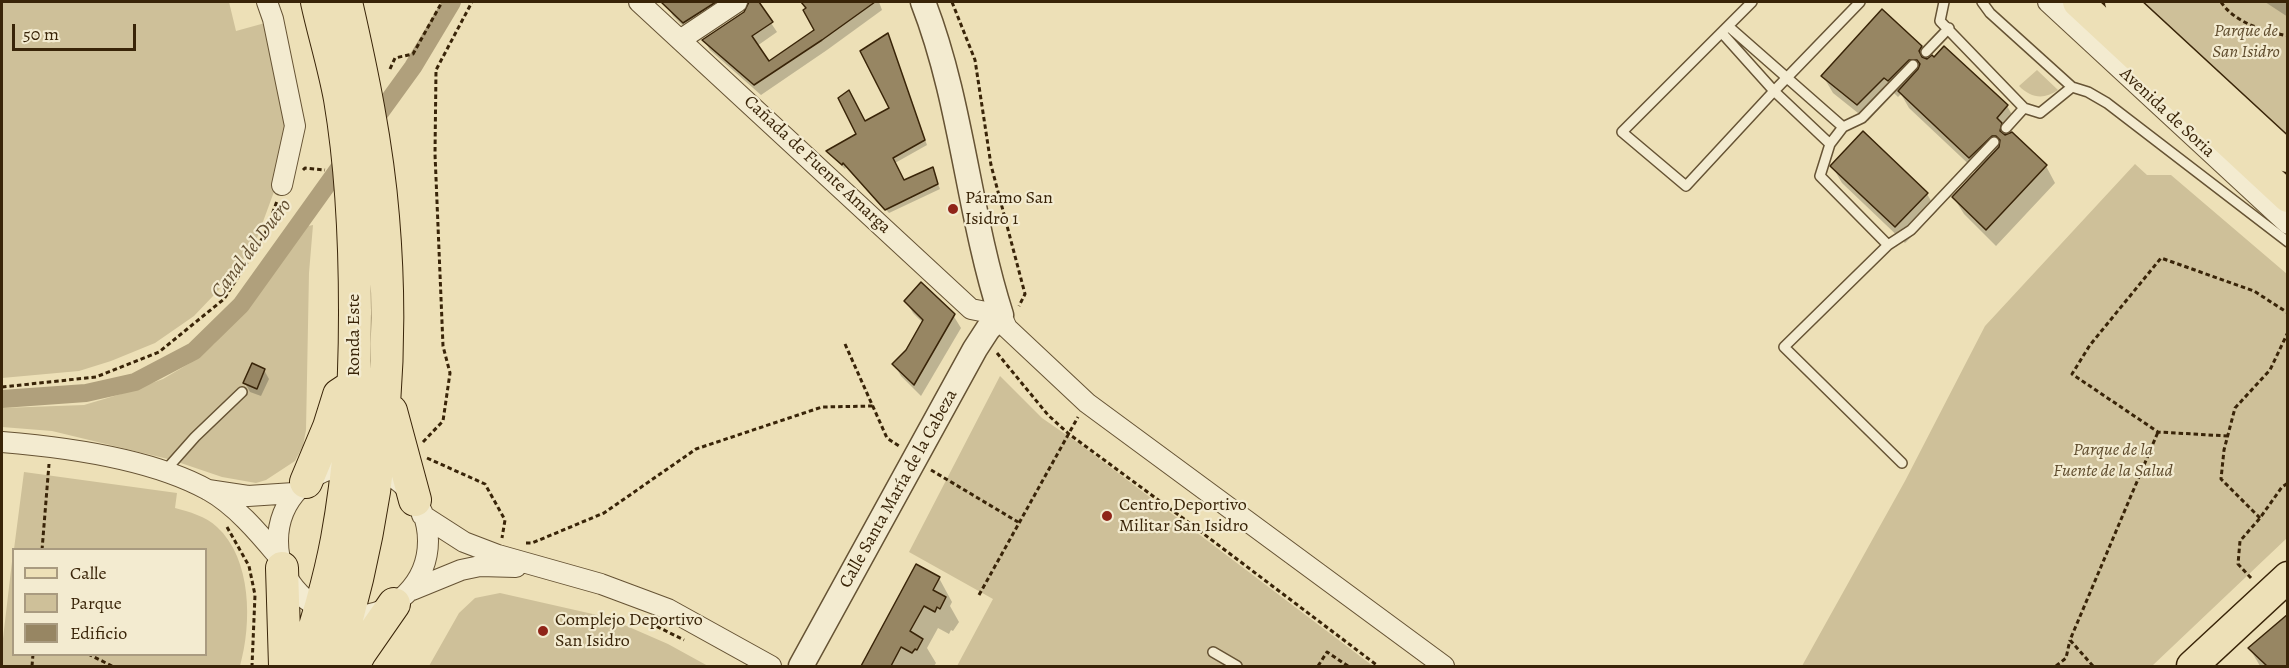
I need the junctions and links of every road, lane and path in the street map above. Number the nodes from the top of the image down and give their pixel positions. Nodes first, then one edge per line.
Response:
1 (267, 2) edge
2 (317, 2) edge
3 (346, 2) edge
4 (442, 2) edge
5 (472, 2) edge
6 (639, 2) edge
7 (737, 2) edge
8 (923, 2) edge
9 (952, 2) edge
10 (1752, 2) edge
11 (1860, 2) edge
12 (1944, 2) edge
13 (1982, 2) edge
14 (2048, 2) edge
15 (2078, 2) edge
16 (2120, 2) edge
17 (2221, 2) edge
18 (1949, 28) junction
19 (1725, 29) junction
20 (2288, 36) edge
21 (680, 40) junction
22 (1926, 52) dead end
23 (1913, 65) dead end
24 (390, 69) dead end
25 (1786, 78) junction
26 (2072, 87) junction
27 (1773, 91) junction
28 (353, 94) junction
29 (2024, 108) junction
30 (1843, 127) junction
31 (2006, 128) dead end
32 (1994, 142) dead end
33 (1830, 144) junction
34 (2288, 157) edge
35 (365, 183) junction
36 (282, 185) joint
37 (2288, 197) edge
38 (2288, 224) edge
39 (2288, 242) edge
40 (1888, 245) junction
41 (1009, 313) junction
42 (2288, 313) edge
43 (2288, 332) edge
44 (845, 344) dead end
45 (996, 351) dead end
46 (355, 385) junction
47 (2, 387) edge
48 (386, 389) junction
49 (242, 392) dead end
50 (1087, 403) junction
51 (873, 406) junction
52 (2158, 432) junction
53 (1069, 434) junction
54 (2228, 436) junction
55 (2, 442) edge
56 (422, 443) dead end
57 (51, 447) junction
58 (421, 454) dead end
59 (915, 458) junction
60 (1902, 463) dead end
61 (363, 469) junction
62 (164, 472) junction
63 (2288, 483) edge
64 (300, 487) junction
65 (208, 490) junction
66 (419, 508) junction
67 (229, 517) dead end
68 (2260, 518) junction
69 (1018, 522) junction
70 (522, 544) dead end
71 (501, 545) dead end
72 (42, 548) edge
73 (280, 562) junction
74 (540, 567) junction
75 (2288, 577) edge
76 (2250, 578) dead end
77 (979, 595) dead end
78 (403, 597) junction
79 (335, 612) junction
80 (642, 619) dead end
81 (2070, 640) junction
82 (693, 645) dead end
83 (1213, 652) dead end
84 (92, 656) edge
85 (112, 666) edge
86 (252, 666) edge
87 (285, 666) edge
88 (303, 666) edge
89 (333, 666) edge
90 (353, 666) edge
91 (771, 666) edge
92 (801, 666) edge
93 (1237, 666) edge
94 (1318, 666) edge
95 (1348, 666) edge
96 (1378, 666) edge
97 (1444, 666) edge
98 (2056, 666) edge
99 (2093, 666) edge
100 (2192, 666) edge

1 - 36 street
2 - 28 highway, Ronda Este
3 - 28 highway, Ronda Este
4 - 24 path
5 - 56 path
6 - 21 street, Cañada de Fuente Amarga
7 - 21 street
8 - 41 street
9 - 41 path
10 - 19 lane
11 - 25 lane
12 - 18 lane
13 - 26 lane
14 - 38 street, Avenida de Soria
15 - 37 main road, Avenida de Soria
16 - 34 main road
17 - 20 path
18 - 22 lane
18 - 29 lane
19 - 25 lane
19 - 27 lane
19 - 27 lane
21 - 41 street, Cañada de Fuente Amarga
23 - 30 lane
25 - 27 lane
25 - 30 lane
26 - 29 lane
26 - 39 lane
27 - 33 lane
28 - 35 highway, Ronda Este
29 - 31 lane
30 - 33 lane
32 - 40 lane
33 - 40 lane
35 - 46 highway, Ronda Este
35 - 48 highway, Ronda Este
36 - 47 path
40 - 60 lane
41 - 50 street
41 - 59 street, Calle Santa María de la Cabeza
42 - 52 path
43 - 54 path
44 - 51 path
45 - 53 path
46 - 61 highway, Ronda Este
46 - 64 highway
48 - 61 highway, Ronda Este
48 - 66 highway
49 - 62 lane
50 - 53 path
50 - 97 street
51 - 59 path
51 - 70 path
52 - 54 path
52 - 81 path
53 - 69 path
53 - 96 path
54 - 68 path
55 - 57 street
57 - 62 street
57 - 72 path
58 - 71 path
59 - 69 path
59 - 92 street, Calle Santa María de la Cabeza
61 - 64 street
61 - 66 street
61 - 79 highway, Ronda Este
62 - 65 street
63 - 68 path
64 - 65 street
64 - 73 street
65 - 73 street
66 - 74 street
66 - 78 street
67 - 86 path
68 - 76 path
69 - 77 path
73 - 79 street
73 - 87 highway
74 - 78 street
74 - 91 street
75 - 100 main road
78 - 79 street
78 - 90 highway
79 - 88 highway, Ronda Este
79 - 89 highway, Ronda Este
80 - 82 path
81 - 98 path
81 - 99 path
83 - 93 lane
84 - 85 path
94 - 95 path

